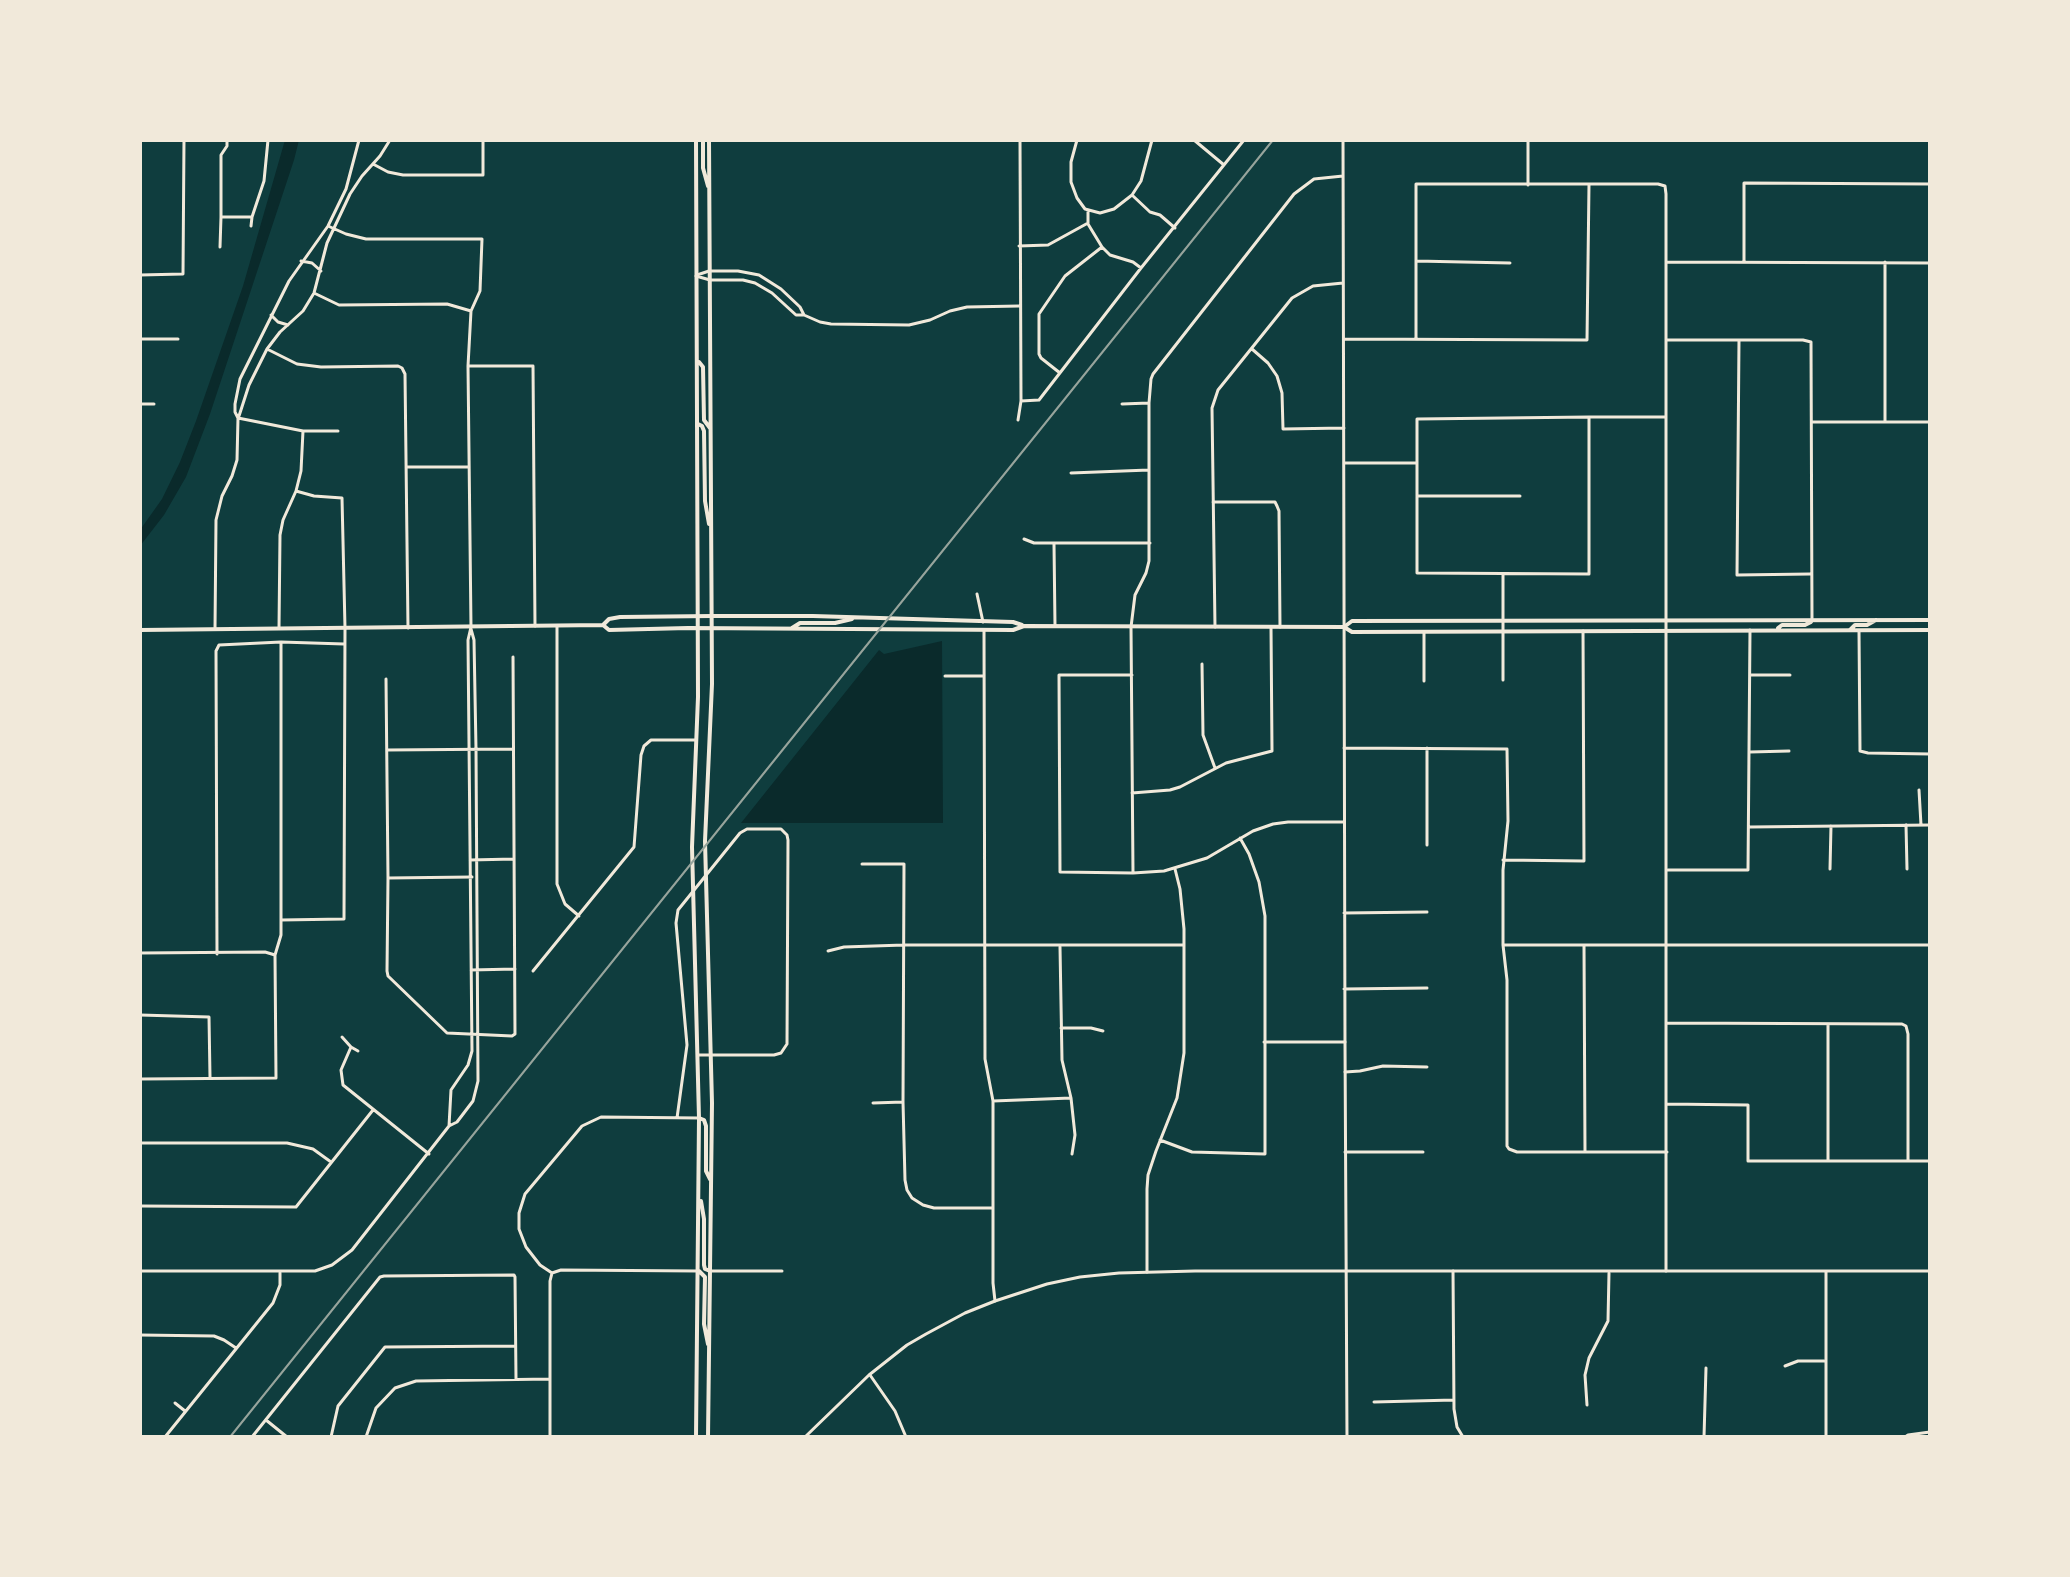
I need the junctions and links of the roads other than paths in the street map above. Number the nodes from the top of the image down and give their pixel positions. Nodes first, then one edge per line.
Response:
1 (184, 140) edge
2 (227, 140) edge
3 (268, 140) edge
4 (359, 140) edge
5 (390, 140) edge
6 (483, 140) edge
7 (696, 140) edge
8 (703, 140) edge
9 (709, 140) edge
10 (1020, 140) edge
11 (1077, 140) edge
12 (1152, 140) edge
13 (1194, 140) edge
14 (1244, 140) edge
15 (1343, 140) edge
16 (1528, 140) edge
17 (373, 164) junction
18 (1224, 165) junction
19 (1343, 176) junction
20 (1930, 184) edge
21 (1528, 185) junction
22 (1589, 185) junction
23 (709, 193) junction
24 (1132, 195) junction
25 (1088, 210) junction
26 (221, 217) junction
27 (252, 217) junction
28 (1088, 223) junction
29 (251, 226) dead end
30 (331, 227) junction
31 (1175, 228) junction
32 (1019, 246) junction
33 (220, 247) dead end
34 (1102, 247) junction
35 (301, 261) junction
36 (1416, 261) junction
37 (1666, 262) junction
38 (1744, 262) junction
39 (1885, 262) junction
40 (1510, 263) dead end
41 (1930, 263) edge
42 (1141, 268) junction
43 (321, 271) junction
44 (709, 271) junction
45 (140, 275) edge
46 (696, 276) junction
47 (710, 280) junction
48 (1343, 283) junction
49 (314, 293) junction
50 (1019, 306) junction
51 (471, 311) junction
52 (271, 315) junction
53 (804, 315) junction
54 (288, 325) junction
55 (140, 339) edge
56 (178, 339) dead end
57 (1344, 339) junction
58 (1416, 339) junction
59 (1666, 340) junction
60 (1739, 340) junction
61 (1251, 348) junction
62 (267, 349) junction
63 (697, 360) junction
64 (468, 366) junction
65 (1060, 373) junction
66 (1021, 401) junction
67 (1149, 403) junction
68 (140, 404) edge
69 (154, 404) dead end
70 (1122, 404) dead end
71 (1589, 417) junction
72 (1667, 417) junction
73 (238, 418) junction
74 (1018, 420) dead end
75 (1812, 422) junction
76 (1885, 422) junction
77 (1930, 422) edge
78 (697, 424) junction
79 (710, 428) junction
80 (1344, 428) junction
81 (303, 431) junction
82 (338, 431) dead end
83 (1344, 463) junction
84 (1416, 463) junction
85 (406, 467) junction
86 (469, 467) junction
87 (1149, 470) junction
88 (1071, 473) dead end
89 (296, 491) junction
90 (1417, 496) junction
91 (1520, 496) dead end
92 (1213, 502) junction
93 (712, 538) junction
94 (1024, 539) dead end
95 (1150, 543) junction
96 (1054, 544) junction
97 (1503, 574) junction
98 (1812, 574) junction
99 (977, 594) dead end
100 (698, 616) junction
101 (712, 616) junction
102 (858, 617) junction
103 (1503, 620) junction
104 (1667, 620) junction
105 (1812, 620) junction
106 (1876, 620) junction
107 (1930, 620) edge
108 (983, 622) junction
109 (603, 625) junction
110 (1024, 626) junction
111 (1055, 626) junction
112 (471, 627) junction
113 (535, 627) junction
114 (557, 627) junction
115 (1131, 627) junction
116 (1215, 627) junction
117 (1271, 627) junction
118 (1280, 627) junction
119 (1344, 627) junction
120 (279, 628) junction
121 (345, 628) junction
122 (408, 628) junction
123 (698, 628) junction
124 (712, 628) junction
125 (792, 628) junction
126 (215, 629) junction
127 (140, 630) edge
128 (984, 630) junction
129 (1667, 630) junction
130 (1750, 630) junction
131 (1776, 630) junction
132 (1850, 630) junction
133 (1930, 630) edge
134 (1503, 631) junction
135 (1583, 631) junction
136 (1859, 631) junction
137 (1424, 632) junction
138 (281, 642) junction
139 (344, 644) junction
140 (513, 657) dead end
141 (1202, 664) dead end
142 (1132, 675) junction
143 (1750, 675) junction
144 (1790, 675) dead end
145 (945, 676) dead end
146 (984, 676) junction
147 (386, 679) dead end
148 (1503, 680) dead end
149 (1424, 681) dead end
150 (696, 740) junction
151 (1344, 748) junction
152 (1427, 748) junction
153 (476, 749) junction
154 (513, 749) junction
155 (387, 750) junction
156 (469, 750) junction
157 (1789, 751) dead end
158 (1750, 752) junction
159 (1930, 754) edge
160 (1215, 768) junction
161 (1919, 790) dead end
162 (1132, 793) junction
163 (1344, 822) junction
164 (1906, 825) junction
165 (1921, 825) junction
166 (1930, 825) edge
167 (1831, 826) junction
168 (1750, 827) junction
169 (1240, 838) junction
170 (1427, 845) dead end
171 (514, 859) junction
172 (470, 860) junction
173 (477, 860) junction
174 (1503, 860) junction
175 (862, 864) dead end
176 (1175, 869) junction
177 (1667, 869) junction
178 (1830, 869) dead end
179 (1907, 869) dead end
180 (1133, 873) junction
181 (470, 877) junction
182 (388, 878) junction
183 (477, 878) junction
184 (1427, 912) dead end
185 (1344, 913) junction
186 (579, 916) junction
187 (281, 920) junction
188 (904, 945) junction
189 (984, 945) junction
190 (1184, 945) junction
191 (1503, 945) junction
192 (1584, 945) junction
193 (1667, 945) junction
194 (1930, 945) edge
195 (1060, 946) junction
196 (828, 951) dead end
197 (140, 953) edge
198 (217, 954) junction
199 (275, 955) junction
200 (515, 969) junction
201 (471, 970) junction
202 (477, 970) junction
203 (533, 971) dead end
204 (1427, 988) dead end
205 (1344, 989) junction
206 (140, 1015) edge
207 (1666, 1023) junction
208 (1828, 1023) junction
209 (1061, 1028) junction
210 (1103, 1031) dead end
211 (471, 1035) junction
212 (478, 1036) junction
213 (342, 1037) dead end
214 (1264, 1042) junction
215 (1345, 1042) junction
216 (351, 1047) junction
217 (358, 1051) dead end
218 (711, 1054) junction
219 (698, 1055) junction
220 (468, 1065) junction
221 (478, 1067) junction
222 (1427, 1067) dead end
223 (1345, 1072) junction
224 (140, 1079) edge
225 (210, 1079) junction
226 (1071, 1098) junction
227 (993, 1101) junction
228 (903, 1102) junction
229 (873, 1103) dead end
230 (1667, 1104) junction
231 (373, 1110) junction
232 (677, 1118) junction
233 (699, 1118) junction
234 (449, 1126) junction
235 (1160, 1140) junction
236 (140, 1143) edge
237 (1345, 1152) junction
238 (1423, 1152) dead end
239 (1585, 1152) junction
240 (1667, 1152) junction
241 (429, 1154) junction
242 (1072, 1154) dead end
243 (1828, 1160) junction
244 (1908, 1160) junction
245 (1930, 1161) edge
246 (331, 1162) junction
247 (712, 1181) junction
248 (699, 1190) junction
249 (140, 1206) edge
250 (994, 1208) junction
251 (140, 1271) edge
252 (698, 1271) junction
253 (710, 1271) junction
254 (782, 1271) dead end
255 (1346, 1271) junction
256 (1453, 1271) junction
257 (1826, 1271) junction
258 (1930, 1271) edge
259 (280, 1272) junction
260 (1147, 1272) junction
261 (1666, 1272) junction
262 (552, 1273) junction
263 (1609, 1273) junction
264 (995, 1301) junction
265 (140, 1335) edge
266 (515, 1346) junction
267 (236, 1348) junction
268 (710, 1354) junction
269 (1826, 1361) junction
270 (1785, 1366) dead end
271 (1706, 1368) dead end
272 (869, 1375) junction
273 (516, 1379) junction
274 (550, 1379) junction
275 (1454, 1400) junction
276 (1374, 1402) dead end
277 (175, 1403) dead end
278 (1587, 1405) dead end
279 (186, 1411) junction
280 (266, 1420) junction
281 (1930, 1432) edge
282 (1170, 1436) edge
283 (1826, 1436) edge
284 (165, 1437) edge
285 (252, 1437) edge
286 (287, 1437) edge
287 (331, 1437) edge
288 (366, 1437) edge
289 (550, 1437) edge
290 (696, 1437) edge
291 (708, 1437) edge
292 (805, 1437) edge
293 (906, 1437) edge
294 (1020, 1437) edge
295 (1241, 1437) edge
296 (1347, 1437) edge
297 (1463, 1437) edge
298 (1704, 1437) edge
299 (1794, 1437) edge
300 (1852, 1437) edge
301 (1905, 1437) edge

1 - 45 street
2 - 26 street
3 - 27 street
4 - 30 street
5 - 17 street
6 - 17 street
7 - 46 main road
8 - 23 main road
9 - 23 main road
10 - 32 street
11 - 25 street
12 - 24 street
13 - 18 street
14 - 18 street
15 - 19 street
16 - 21 street
17 - 30 street
18 - 31 street
19 - 48 street
19 - 67 street
20 - 38 street
21 - 22 street
21 - 36 street
22 - 37 street
22 - 58 street
23 - 44 main road
24 - 25 street
24 - 31 street
25 - 28 street
26 - 27 street
26 - 33 street
27 - 29 street
28 - 32 street
28 - 34 street
30 - 35 street
30 - 43 street
30 - 51 street
31 - 42 street
32 - 50 street
34 - 42 street
34 - 65 street
35 - 43 street
35 - 52 street
36 - 40 street
36 - 58 street
37 - 38 street
37 - 59 street
38 - 39 street
39 - 41 street
39 - 76 street
42 - 65 street
43 - 49 street
44 - 46 street
44 - 47 main road
44 - 53 street
46 - 47 street
46 - 63 main road
47 - 53 street
47 - 79 main road
48 - 57 street
48 - 61 street
49 - 51 street
49 - 54 street
50 - 53 street
50 - 66 street
51 - 64 street
52 - 54 street
52 - 73 street
54 - 62 street
55 - 56 street
57 - 58 street
57 - 80 street
59 - 60 street
59 - 72 street
60 - 75 street
60 - 98 street
61 - 80 street
61 - 92 street
62 - 73 street
62 - 85 street
63 - 78 main road
63 - 79 main road
64 - 86 street
64 - 113 street
65 - 66 street
66 - 74 street
67 - 70 street
67 - 87 street
68 - 69 street
71 - 72 street
71 - 84 street
71 - 97 street
72 - 104 street
73 - 81 street
73 - 126 street
75 - 76 street
75 - 98 street
76 - 77 street
78 - 93 main road
78 - 100 main road
79 - 93 main road
80 - 83 street
81 - 82 street
81 - 89 street
83 - 84 street
83 - 119 street
84 - 90 street
85 - 86 street
85 - 122 street
86 - 112 street
87 - 88 street
87 - 95 street
89 - 120 street
89 - 121 street
90 - 91 street
90 - 97 street
92 - 116 street
92 - 118 street
93 - 101 main road
94 - 96 street
95 - 96 street
95 - 115 street
96 - 111 street
97 - 103 street
98 - 105 street
99 - 108 street
100 - 101 main road
100 - 109 main road
100 - 123 main road
101 - 102 main road
101 - 124 main road
102 - 108 main road
102 - 125 main road
103 - 104 main road
103 - 119 main road
103 - 134 street
104 - 105 main road
104 - 129 street
105 - 106 main road
105 - 131 main road
106 - 107 main road
106 - 132 main road
108 - 110 main road
109 - 114 main road
109 - 123 main road
110 - 111 main road
110 - 128 main road
111 - 115 main road
112 - 113 main road
112 - 122 main road
112 - 153 street
112 - 156 street
113 - 114 main road
114 - 186 street
115 - 116 main road
115 - 142 street
116 - 117 main road
117 - 118 main road
117 - 160 street
118 - 119 main road
119 - 137 main road
119 - 151 street
120 - 121 main road
120 - 126 main road
121 - 122 main road
121 - 139 street
123 - 124 main road
123 - 150 main road
124 - 125 main road
124 - 218 main road
125 - 128 main road
126 - 127 main road
128 - 146 street
129 - 130 main road
129 - 135 main road
129 - 177 street
130 - 131 main road
130 - 143 street
131 - 132 main road
132 - 136 main road
133 - 136 main road
134 - 135 main road
134 - 137 main road
134 - 148 street
135 - 174 street
136 - 159 street
137 - 149 street
138 - 139 street
138 - 187 street
138 - 198 street
139 - 187 street
140 - 154 street
141 - 160 street
142 - 162 street
142 - 180 street
143 - 144 street
143 - 158 street
145 - 146 street
146 - 189 street
147 - 155 street
150 - 186 street
150 - 219 main road
151 - 152 street
151 - 163 street
152 - 170 street
152 - 174 street
153 - 154 street
153 - 156 street
153 - 173 street
154 - 171 street
155 - 156 street
155 - 182 street
156 - 172 street
157 - 158 street
158 - 168 street
160 - 162 street
161 - 165 street
162 - 180 street
163 - 169 street
163 - 185 street
164 - 165 street
164 - 167 street
164 - 179 street
165 - 166 street
167 - 168 street
167 - 178 street
168 - 177 street
169 - 176 street
169 - 214 street
171 - 173 street
171 - 200 street
172 - 173 street
172 - 181 street
173 - 183 street
174 - 191 street
175 - 188 street
176 - 180 street
176 - 190 street
177 - 193 street
181 - 182 street
181 - 183 street
181 - 201 street
182 - 211 street
183 - 202 street
184 - 185 street
185 - 205 street
186 - 203 street
187 - 199 street
188 - 189 street
188 - 196 street
188 - 228 street
189 - 195 street
189 - 227 street
190 - 195 street
190 - 235 street
191 - 192 street
191 - 239 street
192 - 193 street
192 - 239 street
193 - 194 street
193 - 207 street
195 - 209 street
197 - 198 street
198 - 199 street
199 - 225 street
200 - 202 street
200 - 212 street
201 - 202 street
201 - 211 street
202 - 212 street
204 - 205 street
205 - 215 street
206 - 225 street
207 - 208 street
207 - 230 street
208 - 243 street
208 - 244 street
209 - 210 street
209 - 226 street
211 - 212 street
211 - 220 street
212 - 221 street
213 - 216 street
214 - 215 street
214 - 235 street
215 - 223 street
216 - 217 street
216 - 231 street
218 - 219 street
218 - 232 street
218 - 247 main road
219 - 233 main road
220 - 221 street
220 - 234 street
221 - 234 street
222 - 223 street
223 - 237 street
224 - 225 street
226 - 227 street
226 - 242 street
227 - 250 street
228 - 229 street
228 - 250 street
230 - 240 street
230 - 243 street
231 - 241 street
231 - 246 street
232 - 233 street
232 - 262 street
233 - 247 main road
233 - 248 main road
234 - 241 street
235 - 260 street
236 - 246 street
237 - 238 street
237 - 255 street
239 - 240 street
240 - 261 street
241 - 259 street
243 - 244 street
244 - 245 street
246 - 249 street
247 - 253 main road
248 - 252 main road
248 - 253 main road
250 - 264 street
251 - 259 street
252 - 262 street
252 - 268 main road
252 - 290 main road
253 - 254 street
253 - 268 main road
255 - 256 street
255 - 260 street
255 - 296 street
256 - 263 street
256 - 275 street
257 - 258 street
257 - 261 street
257 - 269 street
259 - 267 street
260 - 264 street
261 - 263 street
262 - 274 street
263 - 278 street
264 - 272 street
265 - 267 street
266 - 273 street
266 - 280 street
266 - 287 street
267 - 279 street
268 - 291 main road
269 - 270 street
269 - 283 street
271 - 298 street
272 - 292 street
272 - 293 street
273 - 274 street
273 - 288 street
274 - 289 street
275 - 276 street
275 - 297 street
277 - 279 street
279 - 284 street
280 - 285 street
280 - 286 street
281 - 301 street
282 - 294 street
282 - 295 street
283 - 299 street
283 - 300 street

